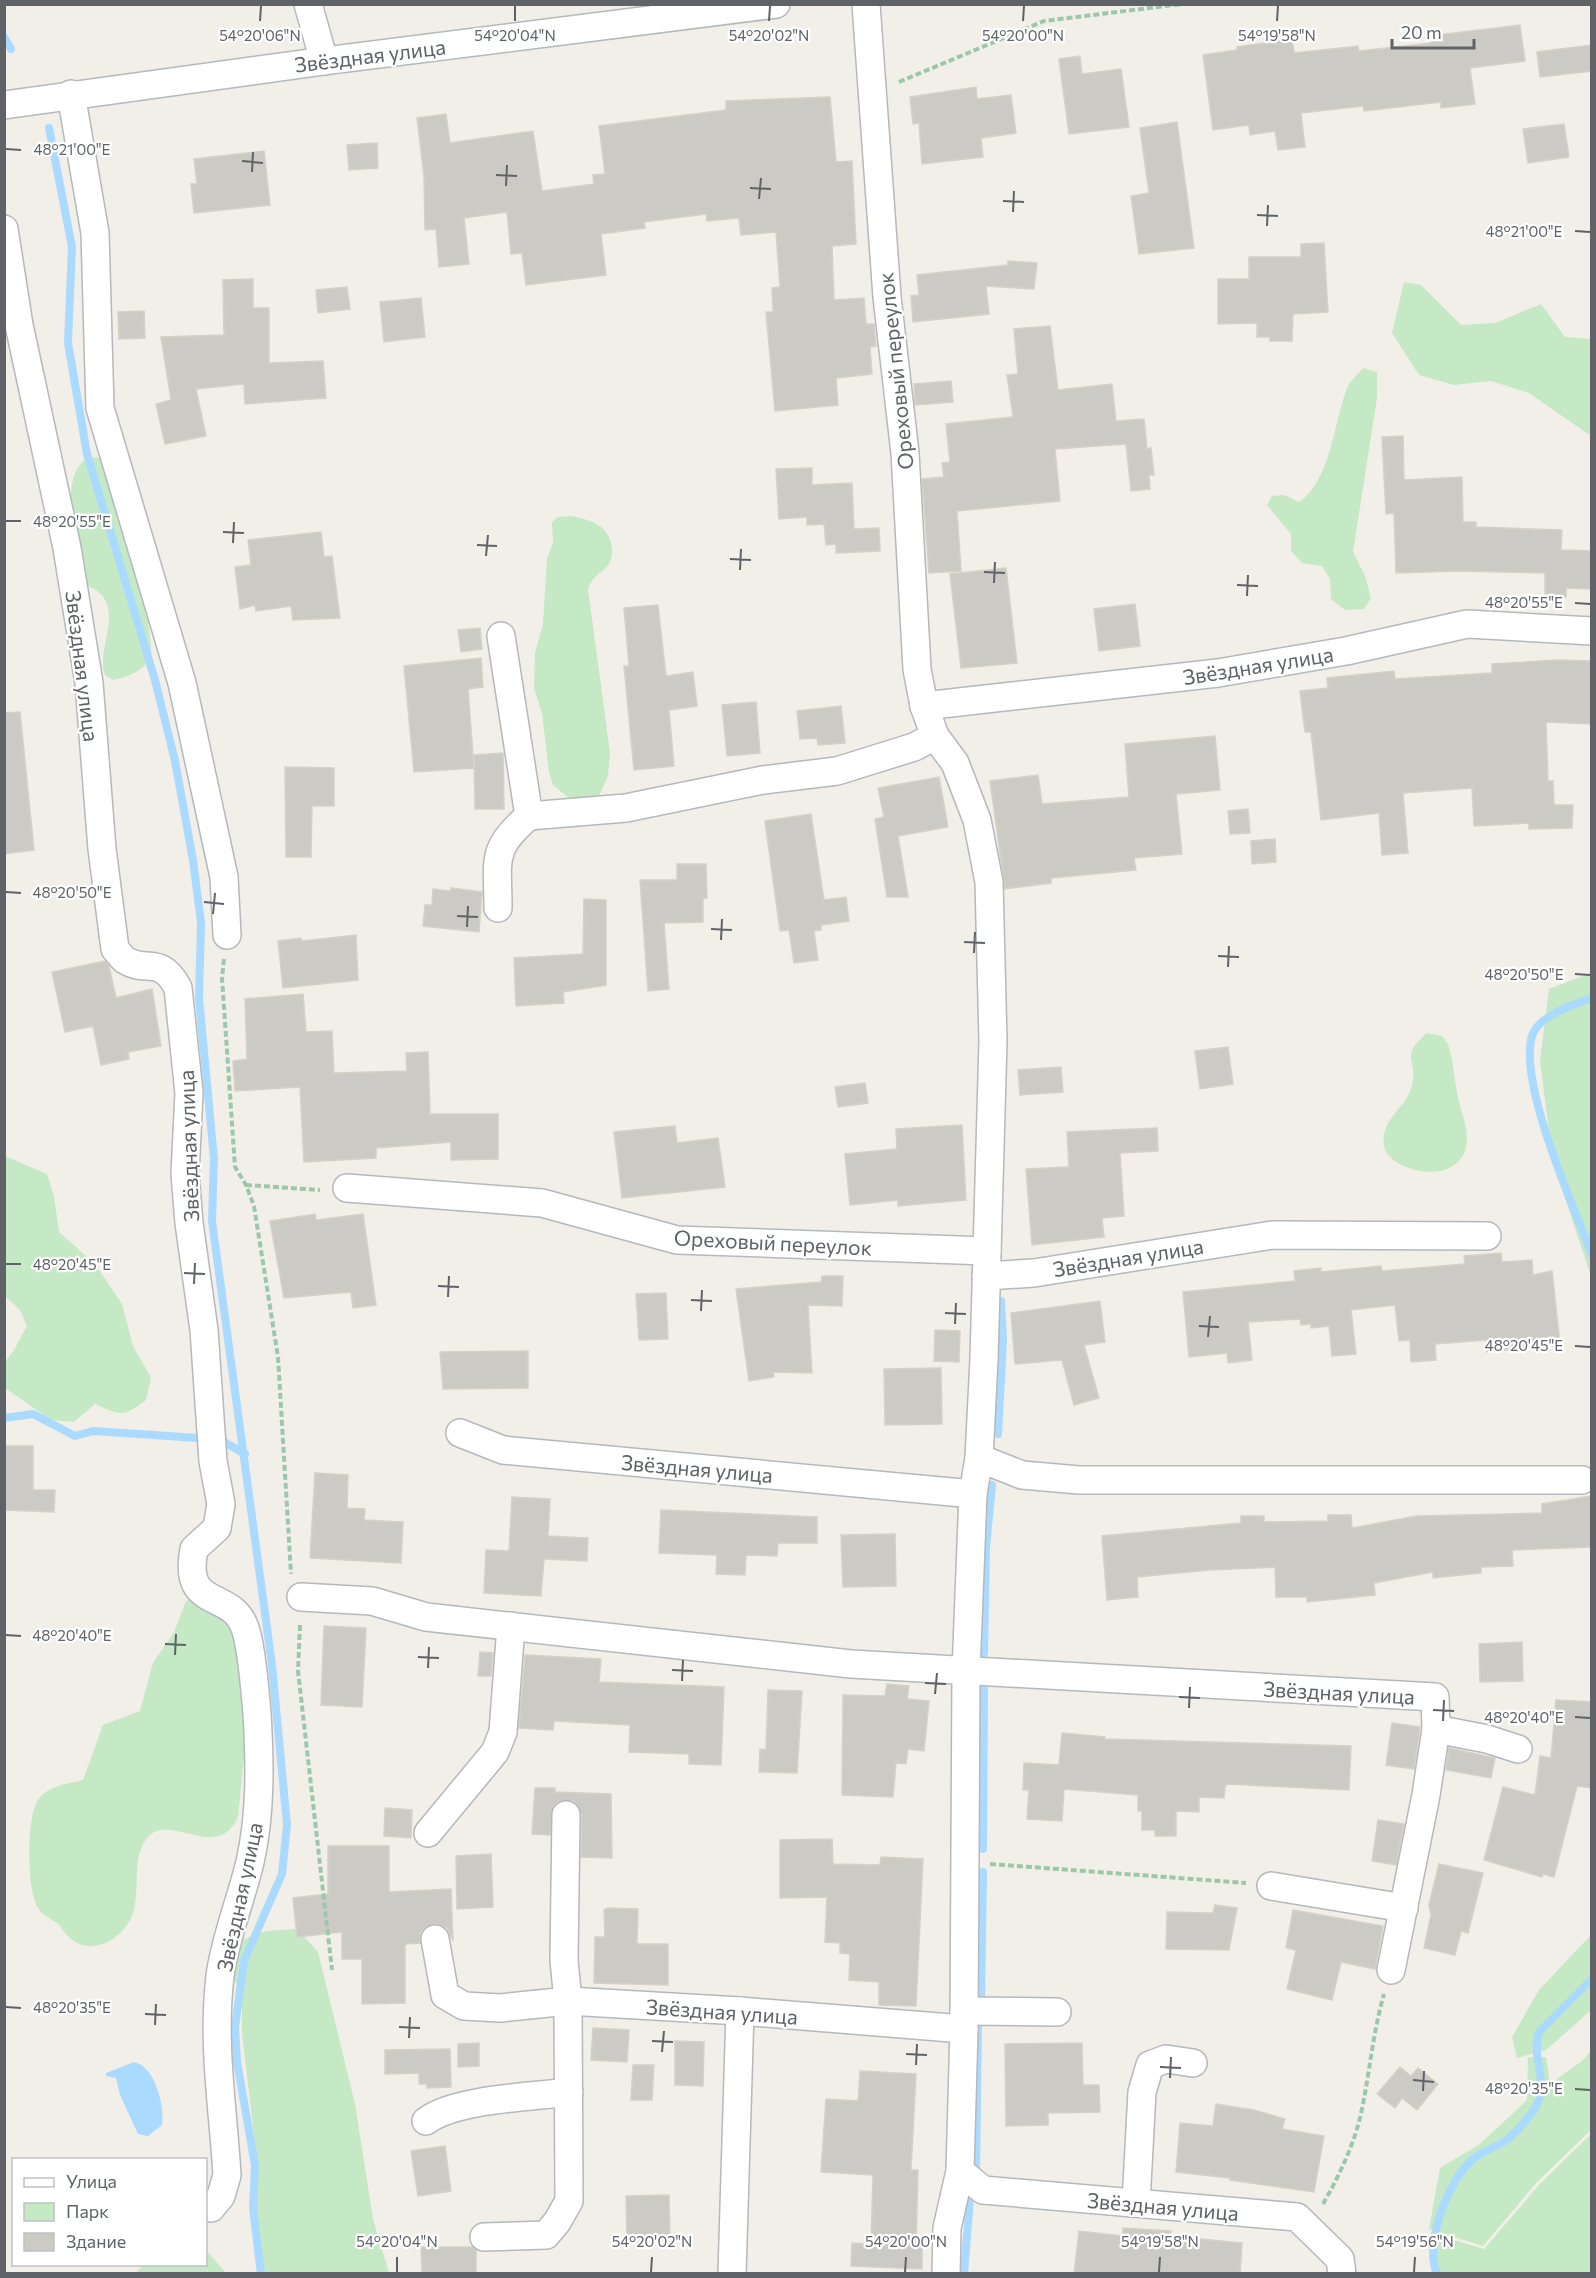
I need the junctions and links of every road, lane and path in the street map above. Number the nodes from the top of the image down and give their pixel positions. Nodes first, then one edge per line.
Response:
1 (308, 4) edge
2 (776, 4) edge
3 (866, 4) edge
4 (1182, 4) edge
5 (324, 61) junction
6 (872, 86) junction
7 (70, 94) junction
8 (4, 105) edge
9 (4, 229) edge
10 (1592, 631) edge
11 (501, 636) dead end
12 (924, 706) junction
13 (934, 736) junction
14 (529, 816) junction
15 (498, 908) dead end
16 (227, 935) joint
17 (246, 1185) junction
18 (347, 1188) joint
19 (1487, 1236) dead end
20 (986, 1264) junction
21 (460, 1432) dead end
22 (979, 1458) junction
23 (1582, 1480) dead end
24 (973, 1494) junction
25 (301, 1597) junction
26 (511, 1626) junction
27 (966, 1672) junction
28 (1436, 1729) junction
29 (1518, 1749) dead end
30 (566, 1815) dead end
31 (428, 1833) dead end
32 (965, 1863) junction
33 (1271, 1886) joint
34 (1404, 1908) junction
35 (435, 1939) dead end
36 (333, 1970) dead end
37 (1391, 1970) joint
38 (568, 2001) junction
39 (740, 2011) junction
40 (1057, 2012) dead end
41 (964, 2020) junction
42 (1193, 2063) dead end
43 (569, 2092) junction
44 (426, 2121) dead end
45 (960, 2170) junction
46 (1136, 2203) junction
47 (211, 2208) dead end
48 (1310, 2229) junction
49 (484, 2237) dead end
50 (732, 2274) edge
51 (946, 2274) edge
52 (1342, 2274) edge

1 - 5 street
2 - 5 street, Звёздная улица
3 - 6 street, Ореховый переулок
4 - 6 path
5 - 7 street, Звёздная улица
6 - 12 street, Ореховый переулок
7 - 8 street, Звёздная улица
7 - 16 street
9 - 47 street, Звёздная улица
10 - 12 street, Звёздная улица
11 - 14 street
12 - 13 street, Ореховый переулок
13 - 14 street
13 - 20 street, Ореховый переулок
14 - 15 street
16 - 17 path
17 - 18 path
17 - 25 path
18 - 20 street, Ореховый переулок
19 - 20 street, Звёздная улица
20 - 22 street
21 - 24 street, Звёздная улица
22 - 23 street
22 - 24 street
24 - 27 street
25 - 26 street, Звёздная улица
25 - 36 path
26 - 27 street, Звёздная улица
26 - 31 street
27 - 28 street, Звёздная улица
27 - 32 street
28 - 29 street
28 - 34 street, Звёздная улица
30 - 38 street
32 - 33 path
32 - 41 street
33 - 34 street
34 - 37 street, Звёздная улица
35 - 38 street, Звёздная улица
37 - 48 path
38 - 39 street, Звёздная улица
38 - 43 street
39 - 41 street, Звёздная улица
39 - 50 street
40 - 41 street, Звёздная улица
41 - 45 street
42 - 46 street
43 - 44 street
43 - 49 street
45 - 46 street, Звёздная улица
45 - 51 street
46 - 48 street, Звёздная улица
48 - 52 street, Звёздная улица

